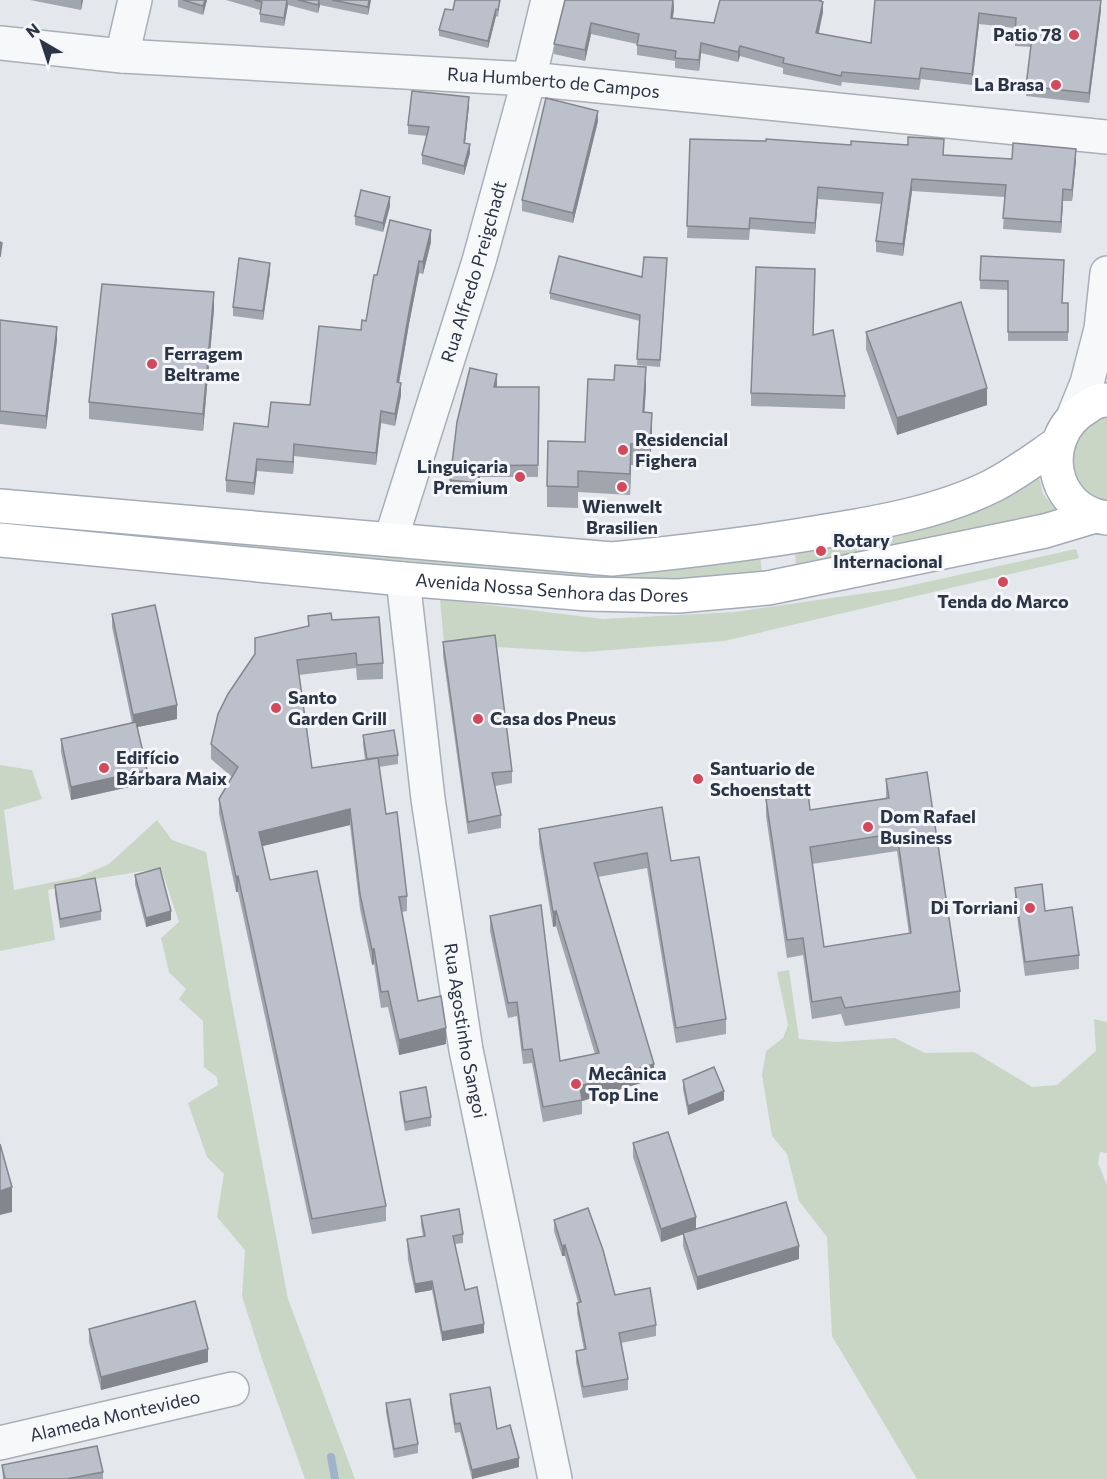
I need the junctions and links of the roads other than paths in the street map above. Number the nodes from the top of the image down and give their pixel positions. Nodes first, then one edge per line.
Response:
1 (135, 0) edge
2 (548, 0) edge
3 (0, 43) edge
4 (123, 56) junction
5 (529, 79) junction
6 (1107, 136) edge
7 (1107, 273) edge
8 (1107, 400) edge
9 (1074, 415) junction
10 (1057, 444) junction
11 (0, 506) edge
12 (1101, 517) edge
13 (391, 539) junction
14 (0, 540) edge
15 (403, 579) junction
16 (232, 1389) dead end
17 (0, 1443) edge
18 (555, 1479) edge

1 - 4 street
2 - 5 street, Rua Alfredo Preigchadt
3 - 4 street, Rua Humberto de Campos
4 - 5 street, Rua Humberto de Campos
5 - 6 street, Rua Humberto de Campos
5 - 13 street, Rua Alfredo Preigchadt
7 - 9 street
8 - 9 main road
9 - 10 main road
10 - 12 main road
10 - 13 main road, Avenida Nossa Senhora das Dores
11 - 13 main road, Avenida Nossa Senhora das Dores
12 - 15 main road, Avenida Nossa Senhora das Dores
14 - 15 main road, Avenida Nossa Senhora das Dores
15 - 18 street, Rua Agostinho Sangoi
16 - 17 street, Alameda Montevideo

